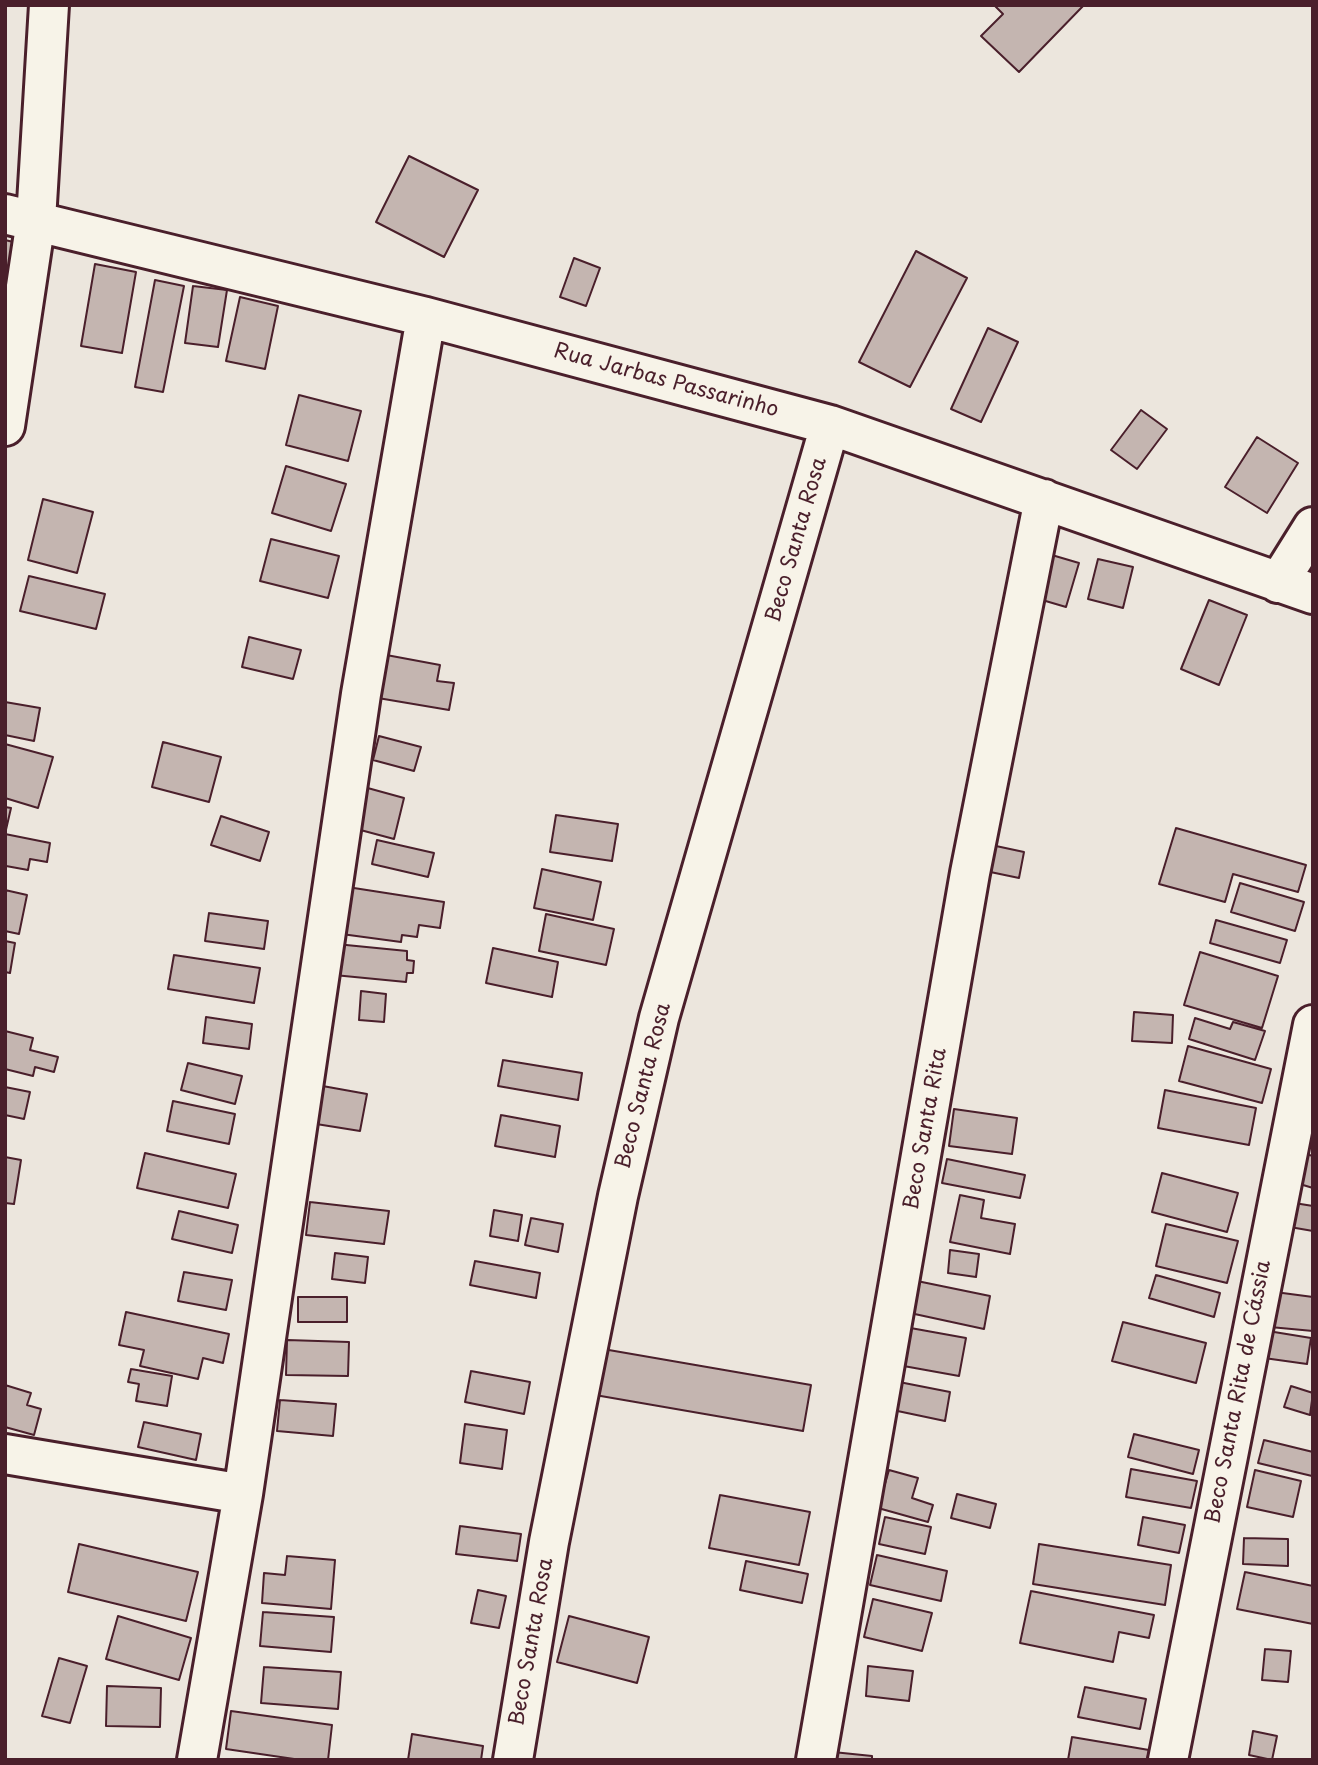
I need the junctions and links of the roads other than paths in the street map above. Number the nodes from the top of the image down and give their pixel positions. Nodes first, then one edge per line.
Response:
1 (49, 5) edge
2 (20, 217) edge
3 (426, 317) junction
4 (830, 425) junction
5 (5, 426) edge
6 (1044, 499) junction
7 (1313, 527) edge
8 (1295, 589) edge
9 (1313, 1025) edge
10 (5, 1454) edge
11 (243, 1494) junction
12 (197, 1760) edge
13 (513, 1760) edge
14 (816, 1760) edge
15 (1168, 1760) edge

1 - 2 street
2 - 3 street, Rua Jarbas Passarinho
2 - 5 street
3 - 4 street, Rua Jarbas Passarinho
3 - 11 street
4 - 6 street, Rua Jarbas Passarinho
4 - 13 street, Beco Santa Rosa
6 - 8 street, Rua Jarbas Passarinho
6 - 14 street, Beco Santa Rita
7 - 8 street
9 - 15 street, Beco Santa Rita de Cássia
10 - 11 street
11 - 12 street

